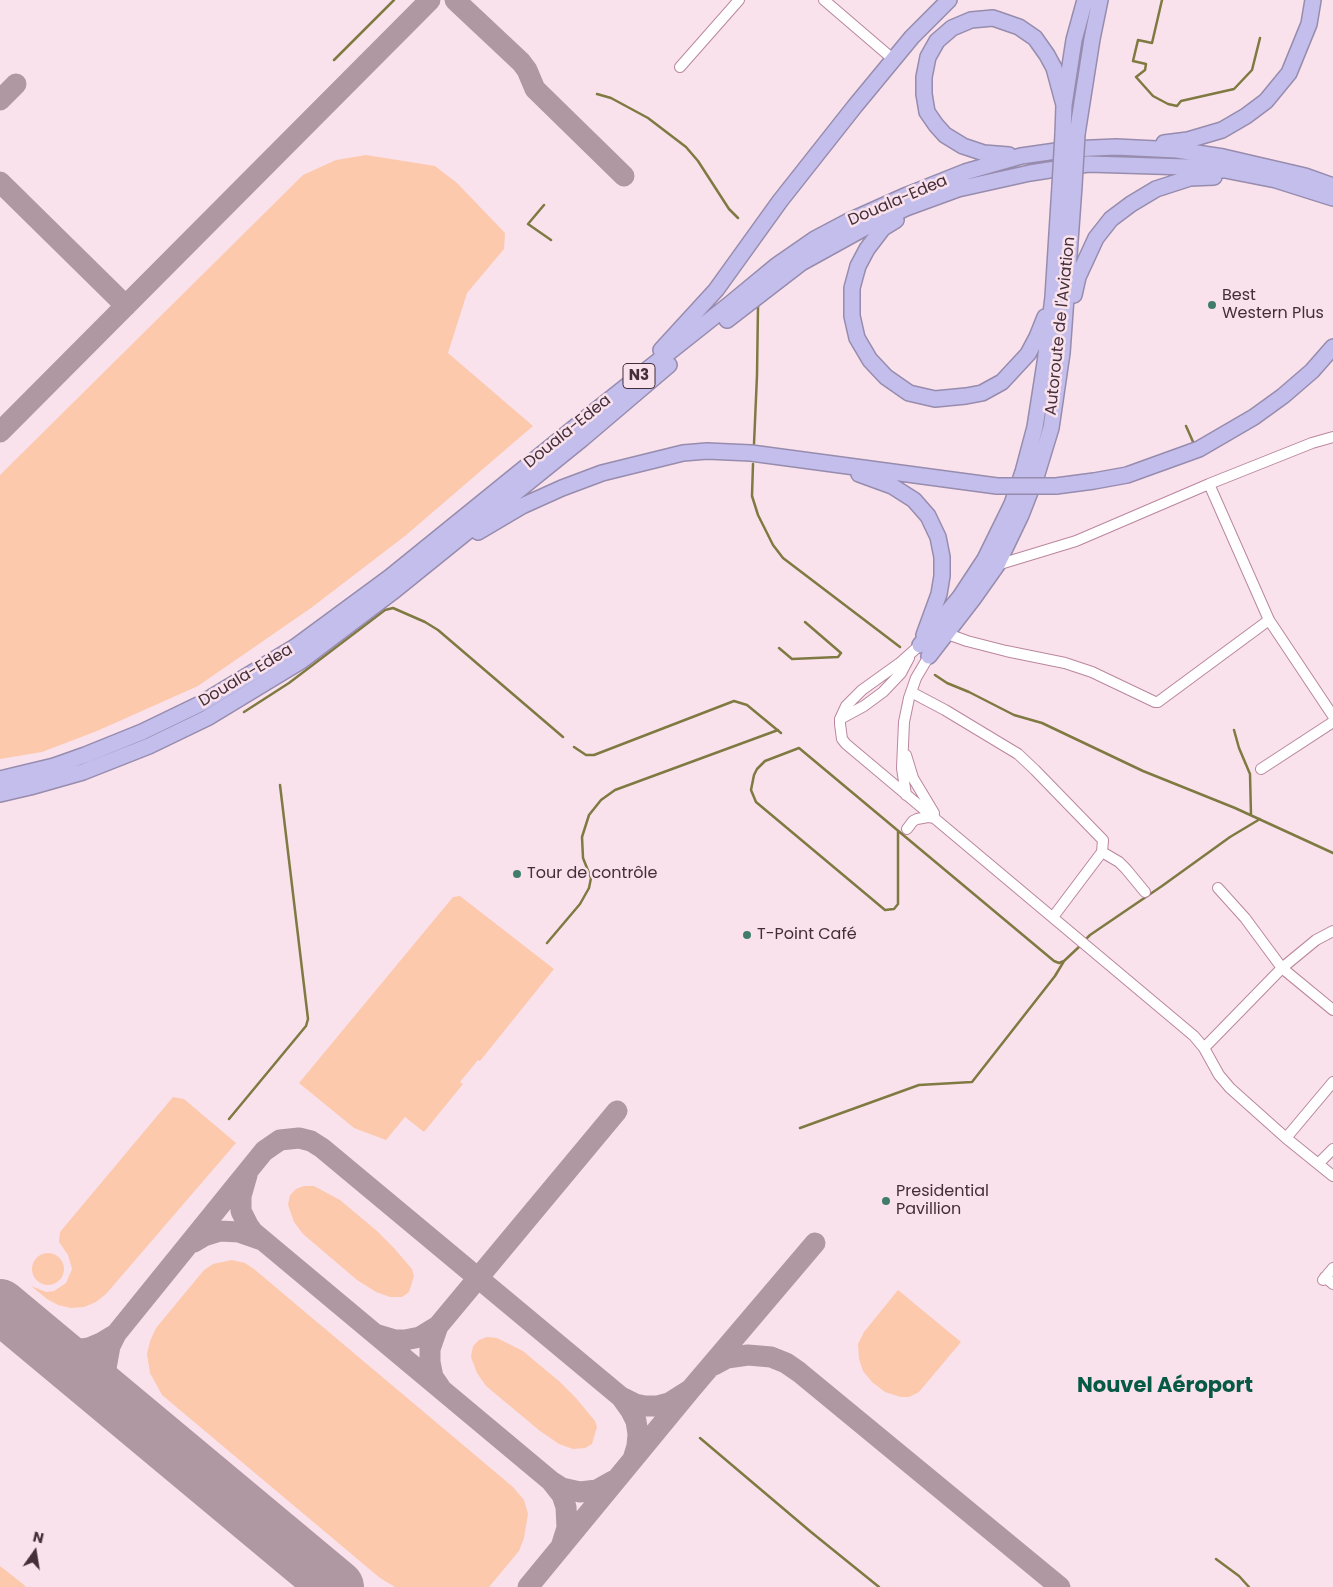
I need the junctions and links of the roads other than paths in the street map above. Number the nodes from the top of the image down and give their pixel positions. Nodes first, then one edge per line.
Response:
1 (738, 0) edge
2 (824, 0) edge
3 (949, 0) edge
4 (1085, 0) edge
5 (1100, 0) edge
6 (1313, 0) edge
7 (894, 60) junction
8 (680, 67) dead end
9 (1064, 105) junction
10 (1070, 134) junction
11 (1116, 147) junction
12 (1021, 156) junction
13 (1067, 186) junction
14 (1333, 186) edge
15 (958, 189) junction
16 (1333, 198) edge
17 (1333, 202) edge
18 (1053, 297) junction
19 (1333, 347) edge
20 (1062, 353) junction
21 (630, 383) junction
22 (1333, 437) edge
23 (828, 463) junction
24 (1209, 484) junction
25 (997, 565) junction
26 (395, 590) junction
27 (1269, 620) junction
28 (940, 631) junction
29 (920, 651) junction
30 (911, 692) junction
31 (1333, 716) edge
32 (1333, 722) edge
33 (902, 741) junction
34 (1261, 770) dead end
35 (0, 779) edge
36 (0, 794) edge
37 (906, 795) junction
38 (939, 821) junction
39 (907, 829) dead end
40 (1102, 852) junction
41 (1218, 888) dead end
42 (1145, 892) dead end
43 (1053, 917) junction
44 (1333, 931) edge
45 (1282, 968) junction
46 (1333, 1010) edge
47 (1204, 1048) junction
48 (1333, 1082) edge
49 (1286, 1138) junction
50 (1333, 1149) edge
51 (1318, 1164) junction
52 (1333, 1176) edge
53 (1333, 1268) edge
54 (1327, 1280) edge

1 - 8 street
2 - 7 street
3 - 7 highway
4 - 9 highway, Autoroute de l'Aviation
5 - 10 highway, Autoroute de l'Aviation
6 - 11 highway
7 - 21 highway
9 - 10 highway, Autoroute de l'Aviation
9 - 12 highway
10 - 13 highway, Autoroute de l'Aviation, bridge
11 - 12 highway, Douala-Edea / N3
11 - 14 highway, Douala-Edea / N3
12 - 21 highway, Douala-Edea / N3
13 - 18 highway, Autoroute de l'Aviation
13 - 20 highway, Autoroute de l'Aviation
15 - 16 highway, Douala-Edea / N3
15 - 18 highway
15 - 26 highway, Douala-Edea / N3
17 - 20 highway
18 - 28 highway, Autoroute de l'Aviation
19 - 23 highway, bridge
20 - 25 highway, Autoroute de l'Aviation
21 - 35 highway, Douala-Edea / N3
22 - 24 street
23 - 26 highway
23 - 29 highway
24 - 25 street
24 - 27 street
25 - 28 highway, Autoroute de l'Aviation
26 - 36 highway, Douala-Edea / N3
27 - 28 street
27 - 31 street
28 - 29 highway, Autoroute de l'Aviation
29 - 30 street, Autoroute de l'Aviation
29 - 37 street
30 - 33 street, Autoroute de l'Aviation
30 - 40 street
32 - 34 street
33 - 37 street, Autoroute de l'Aviation
33 - 38 street
37 - 38 street
38 - 39 street
38 - 43 street
40 - 42 street
40 - 43 street
41 - 45 street
43 - 47 street
44 - 45 street
45 - 46 street
45 - 47 street
47 - 49 street
48 - 49 street
49 - 51 street
50 - 51 street
51 - 52 street
53 - 54 street

